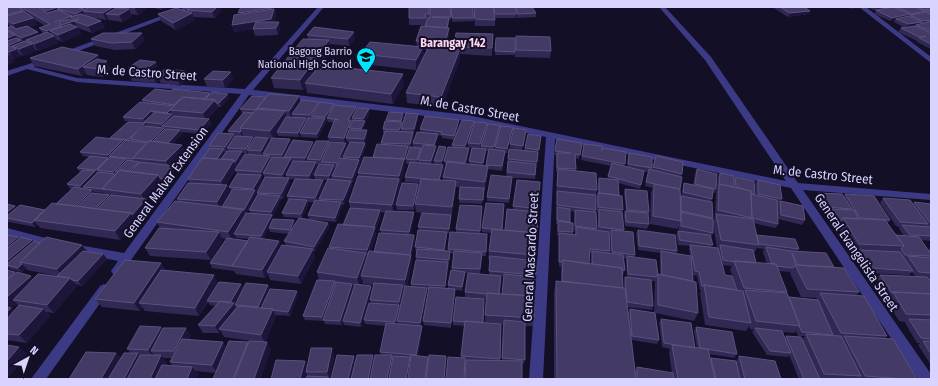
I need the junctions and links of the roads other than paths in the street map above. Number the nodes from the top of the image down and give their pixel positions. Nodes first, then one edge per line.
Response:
1 (192, 7) edge
2 (322, 7) edge
3 (662, 7) edge
4 (862, 7) edge
5 (57, 56) edge
6 (42, 61) edge
7 (931, 61) edge
8 (27, 67) junction
9 (7, 74) edge
10 (247, 92) junction
11 (551, 136) junction
12 (795, 186) junction
13 (931, 197) edge
14 (7, 232) edge
15 (127, 258) junction
16 (38, 379) edge
17 (536, 379) edge
18 (926, 379) edge

1 - 5 street
2 - 10 street, General Malvar Extension
3 - 12 street, General Evangelista Street
4 - 7 street
6 - 8 street
8 - 9 street
8 - 10 street, M. de Castro Street
10 - 11 street, M. de Castro Street
10 - 15 street, General Malvar Extension
11 - 12 street, M. de Castro Street
11 - 17 street, General Mascardo Street
12 - 13 street, M. de Castro Street
12 - 18 street, General Evangelista Street
14 - 15 street
15 - 16 street, General Malvar Extension

